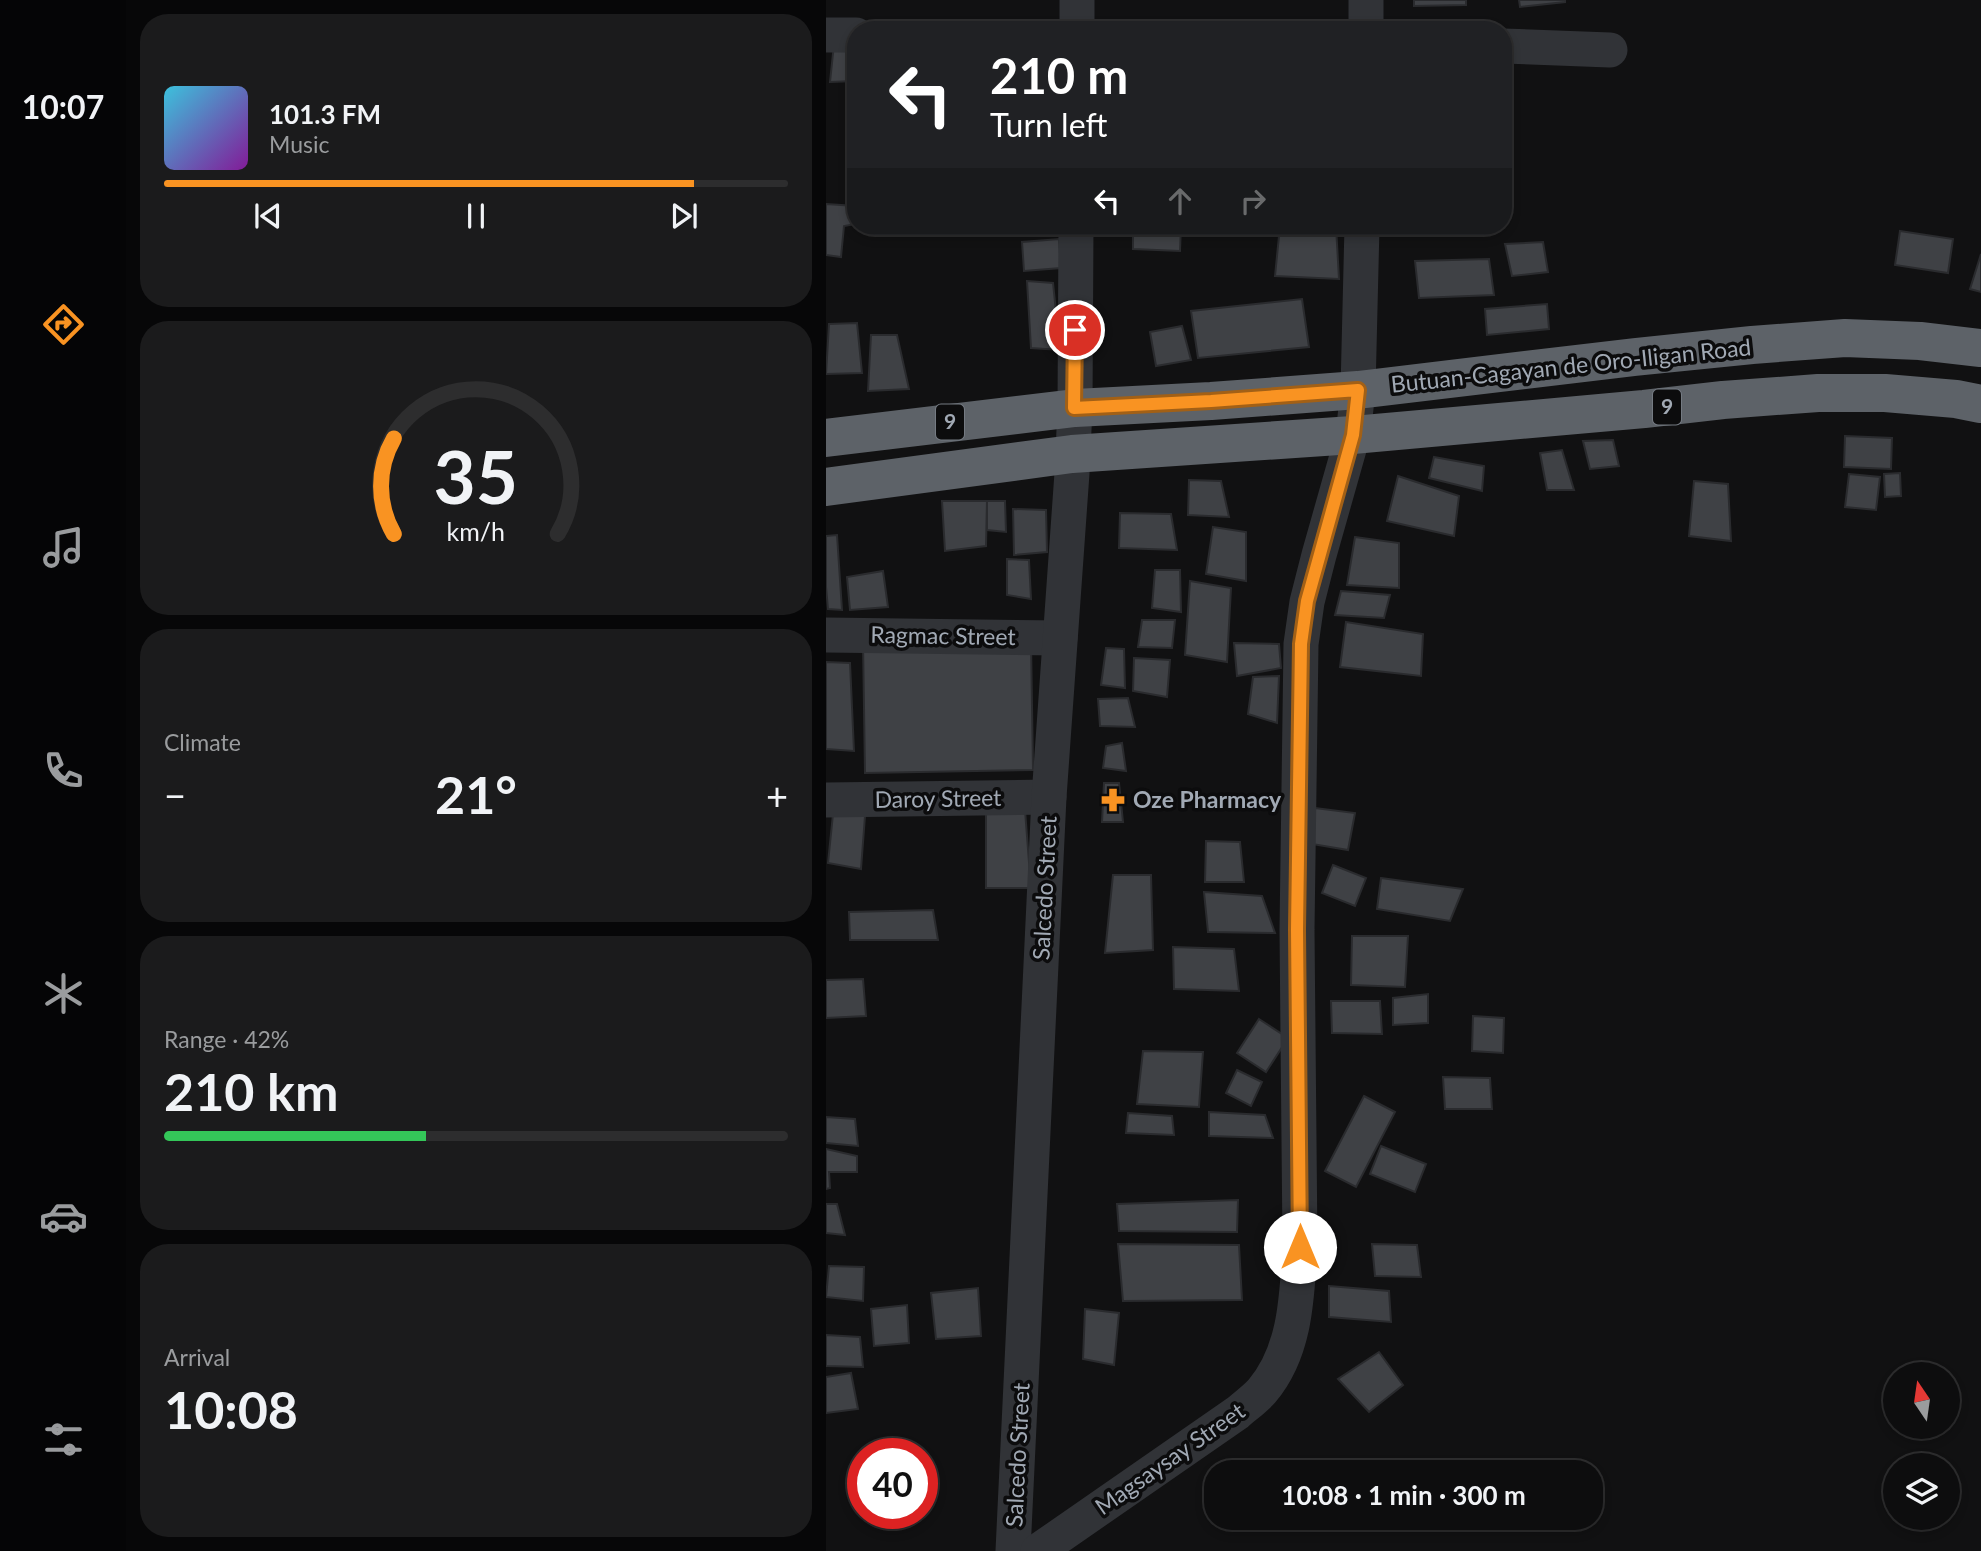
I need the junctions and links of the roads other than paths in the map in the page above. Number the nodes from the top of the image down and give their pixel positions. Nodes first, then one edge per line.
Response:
1 (1077, 0) edge
2 (1366, 0) edge
3 (1077, 21) edge
4 (1366, 21) edge
5 (826, 35) edge
6 (847, 35) edge
7 (1512, 46) edge
8 (1610, 50) dead end
9 (1076, 235) edge
10 (1362, 235) edge
11 (1981, 348) edge
12 (1358, 390) junction
13 (1981, 404) edge
14 (1074, 408) junction
15 (1353, 435) junction
16 (826, 438) edge
17 (1072, 454) junction
18 (826, 487) edge
19 (826, 635) edge
20 (1060, 638) junction
21 (1049, 797) junction
22 (826, 800) edge
23 (1013, 1551) edge
24 (1038, 1551) edge

1 - 3 street
2 - 4 street
5 - 6 street
7 - 8 street
9 - 14 street, Salcedo Street
10 - 12 street, Magsaysay Street
11 - 12 highway, Butuan-Cagayan de Oro-Iligan Road / 9
12 - 14 highway, Butuan-Cagayan de Oro-Iligan Road / 9
12 - 15 street, Magsaysay Street
13 - 15 highway, Butuan-Cagayan de Oro-Iligan Road / 9
14 - 16 highway, Butuan-Cagayan de Oro-Iligan Road / 9
14 - 17 street, Salcedo Street
15 - 17 highway, Butuan-Cagayan de Oro-Iligan Road / 9
15 - 24 street, Magsaysay Street
17 - 18 highway, Butuan-Cagayan de Oro-Iligan Road / 9
17 - 20 street, Salcedo Street
19 - 20 street, Ragmac Street
20 - 21 street, Salcedo Street
21 - 22 street, Daroy Street
21 - 23 street, Salcedo Street

